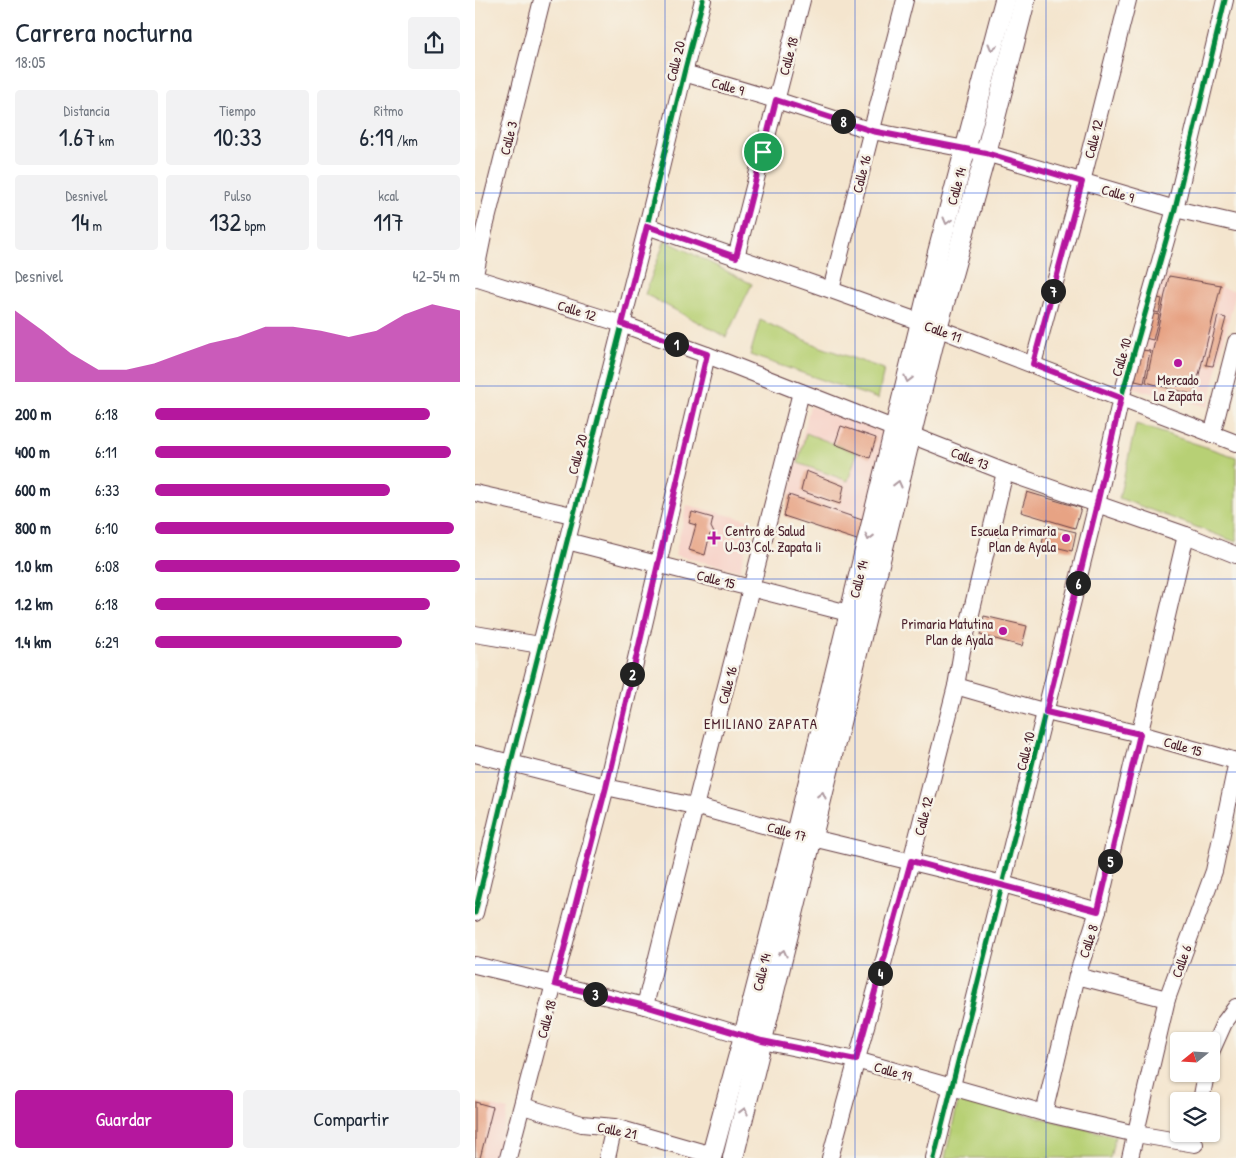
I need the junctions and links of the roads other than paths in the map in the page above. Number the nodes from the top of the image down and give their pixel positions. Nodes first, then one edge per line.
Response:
1 (542, 0) edge
2 (703, 0) edge
3 (802, 0) edge
4 (905, 0) edge
5 (1005, 0) edge
6 (1025, 0) edge
7 (1128, 0) edge
8 (1225, 0) edge
9 (684, 73) junction
10 (776, 100) junction
11 (872, 131) junction
12 (966, 150) junction
13 (986, 153) junction
14 (1082, 182) junction
15 (1175, 209) junction
16 (1236, 223) edge
17 (647, 226) junction
18 (736, 257) junction
19 (475, 277) edge
20 (831, 290) junction
21 (622, 324) junction
22 (929, 326) junction
23 (1236, 342) edge
24 (707, 354) junction
25 (1033, 364) junction
26 (801, 392) junction
27 (1121, 398) junction
28 (903, 433) junction
29 (1212, 435) junction
30 (1236, 443) edge
31 (1005, 472) junction
32 (475, 494) edge
33 (1097, 504) junction
34 (572, 515) junction
35 (1186, 535) junction
36 (567, 541) junction
37 (1236, 554) edge
38 (657, 564) junction
39 (752, 588) junction
40 (857, 615) junction
41 (475, 634) edge
42 (540, 645) junction
43 (956, 686) junction
44 (1046, 712) junction
45 (1140, 734) junction
46 (475, 754) edge
47 (1236, 761) edge
48 (511, 762) junction
49 (1236, 766) edge
50 (606, 787) junction
51 (694, 806) junction
52 (804, 836) junction
53 (911, 861) junction
54 (480, 873) edge
55 (1003, 884) junction
56 (1098, 911) junction
57 (475, 913) edge
58 (475, 965) edge
59 (1077, 976) junction
60 (555, 984) junction
61 (1167, 999) junction
62 (645, 1006) junction
63 (1236, 1007) edge
64 (1220, 1032) edge
65 (753, 1039) junction
66 (856, 1060) junction
67 (952, 1088) junction
68 (523, 1106) junction
69 (1044, 1113) junction
70 (614, 1127) junction
71 (1136, 1134) junction
72 (1195, 1145) edge
73 (711, 1156) edge
74 (508, 1158) edge
75 (607, 1158) edge
76 (733, 1158) edge
77 (830, 1158) edge
78 (934, 1158) edge
79 (1130, 1158) edge

1 - 19 street, Calle 3
2 - 9 street, Calle 20
3 - 10 street, Calle 18
4 - 11 street, Calle 16
5 -> 12 main road, Calle 14
6 - 13 main road, Calle 14
7 - 14 street, Calle 12
8 - 15 street, Calle 10
9 - 10 street, Calle 9
9 - 17 street, Calle 20
10 - 11 street, Calle 9
10 - 18 street, Calle 18
11 - 12 street, Calle 9
11 - 20 street, Calle 16
12 - 13 street, Calle 9
12 -> 22 main road, Calle 14
13 - 14 street, Calle 9
13 - 22 main road, Calle 14
14 - 15 street, Calle 9
14 - 25 street, Calle 12
15 - 16 street, Calle 9
15 - 27 street, Calle 10
17 - 18 street, Calle 11
17 - 21 street, Calle 20
18 - 20 street, Calle 11
19 - 21 street, Calle 12
20 - 22 street, Calle 11
21 - 24 street, Calle 12
21 - 34 street, Calle 20
22 - 25 street, Calle 11
22 - 28 main road, Calle 14
23 - 29 street
24 - 26 street, Calle 13
24 - 38 street, Calle 18
25 - 27 street, Calle 11
26 - 28 street, Calle 13
26 - 39 street, Calle 16
27 - 29 street, Calle 11
27 - 33 street, Calle 10
28 - 31 street, Calle 13
28 - 40 main road, Calle 14
29 - 30 street, Calle 11
31 - 33 street, Calle 13
31 - 43 street, Calle 12
32 - 34 street
33 - 35 street, Calle 13
33 - 44 street, Calle 10
34 - 36 street, Calle 20
35 - 37 street, Calle 13
35 - 45 street, Calle 8
36 - 38 street, Calle 15
36 - 42 street, Calle 20
38 - 39 street, Calle 15
38 - 50 street, Calle 18
39 - 40 street, Calle 15
39 - 51 street, Calle 16
40 - 52 main road, Calle 14
41 - 42 street
42 - 48 street, Calle 20
43 - 44 street, Calle 15
43 - 53 street, Calle 12
44 - 45 street, Calle 15
44 - 55 street, Calle 10
45 - 47 street, Calle 15
45 - 56 street, Calle 8
46 - 48 street, Calle 17
48 - 50 street, Calle 17
48 - 54 street, Calle 20
49 - 61 street, Calle 6
50 - 51 street, Calle 17
50 - 60 street, Calle 18
51 - 52 street, Calle 17
51 - 62 street, Calle 16
52 - 53 street, Calle 17
52 - 65 main road, Calle 14
53 - 55 street, Calle 17
53 - 66 street, Calle 12
54 - 57 street, Calle 20
55 - 56 street, Calle 17
55 - 67 street, Calle 10
56 - 59 street, Calle 8
58 - 60 street, Calle 19
59 - 61 street
59 - 69 street, Calle 8
60 - 62 street, Calle 19
60 - 68 street, Calle 18
61 - 71 street, Calle 6
62 - 65 street, Calle 19
63 - 64 street
65 - 66 street, Calle 19
65 - 73 main road, Calle 14
76 -> 65 main road, Calle 14
66 - 67 street, Calle 19
66 - 77 street, Calle 12
67 - 69 street, Calle 19
67 - 78 street, Calle 10
68 - 70 street, Calle 21
68 - 74 street, Calle 18
69 - 71 street, Calle 19
70 - 73 street, Calle 21
70 - 75 street
71 - 72 street, Calle 19
71 - 79 street, Calle 6

